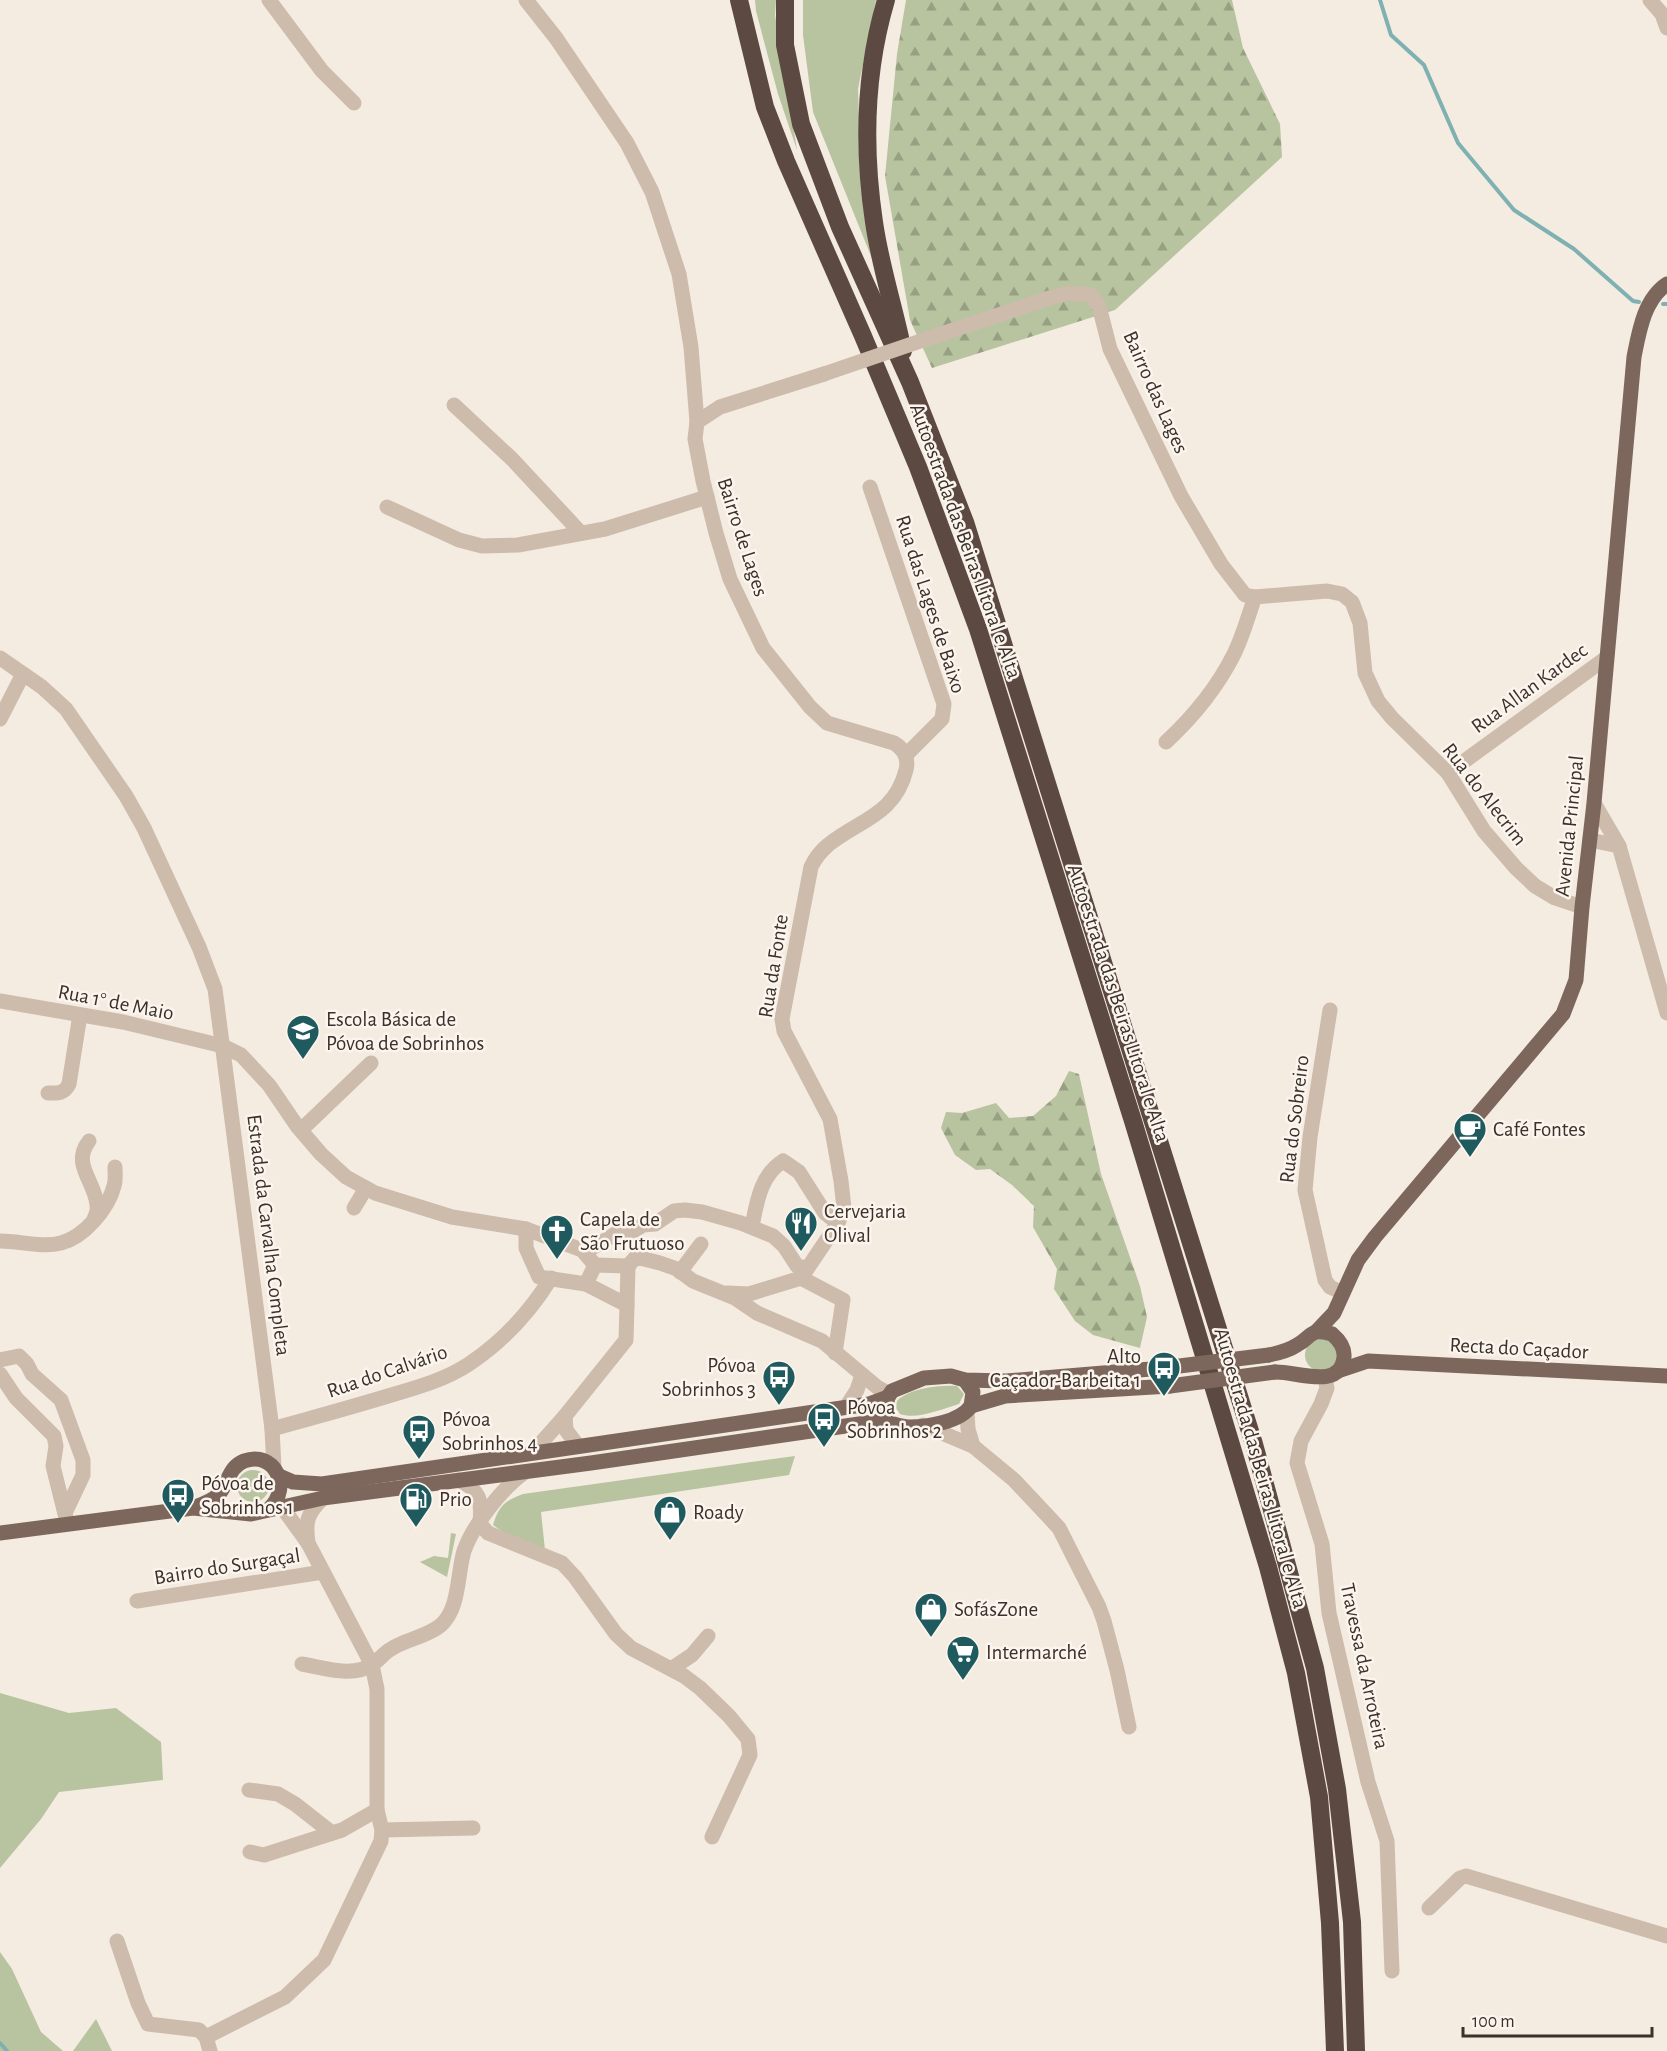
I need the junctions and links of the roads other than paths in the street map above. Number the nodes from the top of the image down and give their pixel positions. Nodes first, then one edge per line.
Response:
1 (269, 0) edge
2 (526, 0) edge
3 (739, 0) edge
4 (785, 0) edge
5 (886, 0) edge
6 (1650, 0) edge
7 (1667, 28) edge
8 (354, 103) dead end
9 (1667, 284) edge
10 (910, 382) junction
11 (454, 405) dead end
12 (697, 422) junction
13 (870, 487) dead end
14 (707, 497) junction
15 (387, 507) dead end
16 (581, 533) junction
17 (1255, 597) junction
18 (0, 658) edge
19 (1606, 658) junction
20 (23, 674) junction
21 (0, 719) edge
22 (1166, 742) dead end
23 (906, 755) junction
24 (1448, 773) junction
25 (1594, 803) junction
26 (1590, 840) junction
27 (1619, 846) junction
28 (1582, 907) junction
29 (0, 1001) edge
30 (1330, 1010) dead end
31 (1667, 1013) edge
32 (80, 1015) junction
33 (220, 1023) junction
34 (223, 1046) junction
35 (241, 1055) junction
36 (225, 1063) junction
37 (371, 1063) dead end
38 (48, 1093) dead end
39 (301, 1130) junction
40 (88, 1141) dead end
41 (115, 1167) dead end
42 (366, 1188) junction
43 (354, 1208) dead end
44 (94, 1219) junction
45 (840, 1220) junction
46 (752, 1227) junction
47 (526, 1229) junction
48 (630, 1233) junction
49 (0, 1241) edge
50 (701, 1244) dead end
51 (582, 1250) junction
52 (632, 1261) junction
53 (595, 1265) junction
54 (680, 1272) junction
55 (804, 1273) junction
56 (551, 1278) junction
57 (586, 1284) junction
58 (724, 1293) junction
59 (1341, 1298) junction
60 (627, 1305) junction
61 (1316, 1332) junction
62 (1300, 1344) junction
63 (1342, 1347) junction
64 (835, 1353) junction
65 (0, 1360) edge
66 (1368, 1361) junction
67 (0, 1374) edge
68 (862, 1375) junction
69 (1324, 1375) junction
70 (1667, 1376) edge
71 (965, 1380) junction
72 (889, 1396) junction
73 (846, 1407) junction
74 (969, 1409) junction
75 (565, 1416) junction
76 (895, 1423) junction
77 (923, 1425) junction
78 (272, 1429) junction
79 (578, 1446) junction
80 (973, 1446) junction
81 (533, 1452) junction
82 (250, 1459) junction
83 (277, 1472) junction
84 (525, 1472) junction
85 (458, 1480) junction
86 (226, 1483) junction
87 (322, 1498) junction
88 (193, 1508) junction
89 (275, 1508) junction
90 (242, 1512) junction
91 (66, 1519) junction
92 (480, 1524) junction
93 (0, 1533) edge
94 (308, 1543) junction
95 (323, 1572) junction
96 (137, 1601) dead end
97 (708, 1636) dead end
98 (302, 1664) dead end
99 (372, 1665) junction
100 (671, 1669) junction
101 (1129, 1727) dead end
102 (249, 1790) dead end
103 (377, 1810) junction
104 (473, 1828) dead end
105 (382, 1830) junction
106 (332, 1833) junction
107 (712, 1837) dead end
108 (250, 1852) dead end
109 (1428, 1908) dead end
110 (1667, 1935) edge
111 (117, 1941) dead end
112 (1392, 1971) dead end
113 (208, 2044) edge
114 (1335, 2051) edge
115 (1356, 2051) edge

1 - 8 street
2 - 12 street, Bairro de Lages
3 - 114 highway, Autoestrada das Beiras Litoral e Alta
4 - 10 highway, Autoestrada das Beiras Litoral e Alta
5 - 10 highway
6 - 7 street
9 - 19 main road, Avenida Principal
10 - 115 highway, Autoestrada das Beiras Litoral e Alta
11 - 16 street
12 - 14 street, Bairro de Lages
12 - 17 street, Bairro das Lages, bridge
13 - 23 street, Rua das Lages de Baixo
14 - 16 street
14 - 23 street, Bairro de Lages
15 - 16 street
17 - 22 street
17 - 24 street, Rua do Alecrim
18 - 20 street, Estrada da Carvalha Completa
19 - 24 street, Rua Allan Kardec
19 - 25 main road, Avenida Principal
20 - 21 street
20 - 33 street, Estrada da Carvalha Completa
23 - 45 street, Rua da Fonte
24 - 28 street, Rua do Alecrim
25 - 26 main road, Avenida Principal
25 - 27 street
26 - 27 street
26 - 28 main road, Avenida Principal
27 - 31 street
28 - 59 main road, Avenida Principal
29 - 32 street, Rua 1° de Maio
30 - 59 street, Rua do Sobreiro
32 - 34 street, Rua 1° de Maio
32 - 38 street
33 - 34 street, Estrada da Carvalha Completa
33 - 35 street
34 - 35 street, Rua 1° de Maio
34 - 36 street, Estrada da Carvalha Completa
35 - 36 street
35 - 39 street
36 - 78 street, Estrada da Carvalha Completa
37 - 39 street
39 - 42 street
40 - 44 street
41 - 44 street
42 - 43 street
42 - 47 street
44 - 49 street
45 - 46 street
45 - 55 street
46 - 48 street
46 - 55 street
47 - 51 street
47 - 56 street
48 - 51 street
48 - 52 street
50 - 54 street
51 - 53 street
52 - 53 street
52 - 54 street
52 - 60 street
53 - 57 street
54 - 58 street
55 - 58 street
55 - 64 street
56 - 57 street
56 - 78 street, Rua do Calvário
57 - 60 street
58 - 64 street
59 - 61 main road, Avenida Principal
59 - 63 main road, Avenida Principal
60 - 75 street
61 - 62 main road
61 - 63 main road
62 - 69 main road
62 - 71 main road, bridge
63 - 66 main road
63 - 69 main road
64 - 68 street
65 - 91 street
66 - 69 main road
66 - 70 main road, Recta do Caçador
67 - 91 street
68 - 72 street
68 - 73 street
69 - 74 main road, bridge
69 - 112 street, Travessa da Arroteira
71 - 72 main road
71 - 74 main road
72 - 73 main road
72 - 76 main road
73 - 79 main road
74 - 77 main road
74 - 80 street
75 - 79 street
75 - 81 street
76 - 77 main road
76 - 84 main road
77 - 80 street
78 - 82 street
78 - 83 street, Estrada da Carvalha Completa
79 - 81 main road
80 - 101 street
81 - 83 main road
82 - 83 main road
82 - 86 main road
83 - 89 main road
84 - 85 main road
84 - 92 street
85 - 87 main road
85 - 92 street
86 - 88 main road
86 - 90 main road
87 - 89 main road
87 - 94 street
88 - 90 main road
88 - 91 main road
89 - 90 main road
89 - 94 street, Bairro do Surgaçal
91 - 93 main road
92 - 99 street
92 - 100 street
94 - 95 street, Bairro do Surgaçal
95 - 96 street, Bairro do Surgaçal
95 - 99 street, Bairro do Surgaçal
97 - 100 street
98 - 99 street
99 - 103 street, Bairro do Surgaçal
100 - 107 street
102 - 106 street
103 - 105 street, Bairro do Surgaçal
103 - 106 street
104 - 105 street
105 - 113 street
106 - 108 street
109 - 110 street
111 - 113 street

